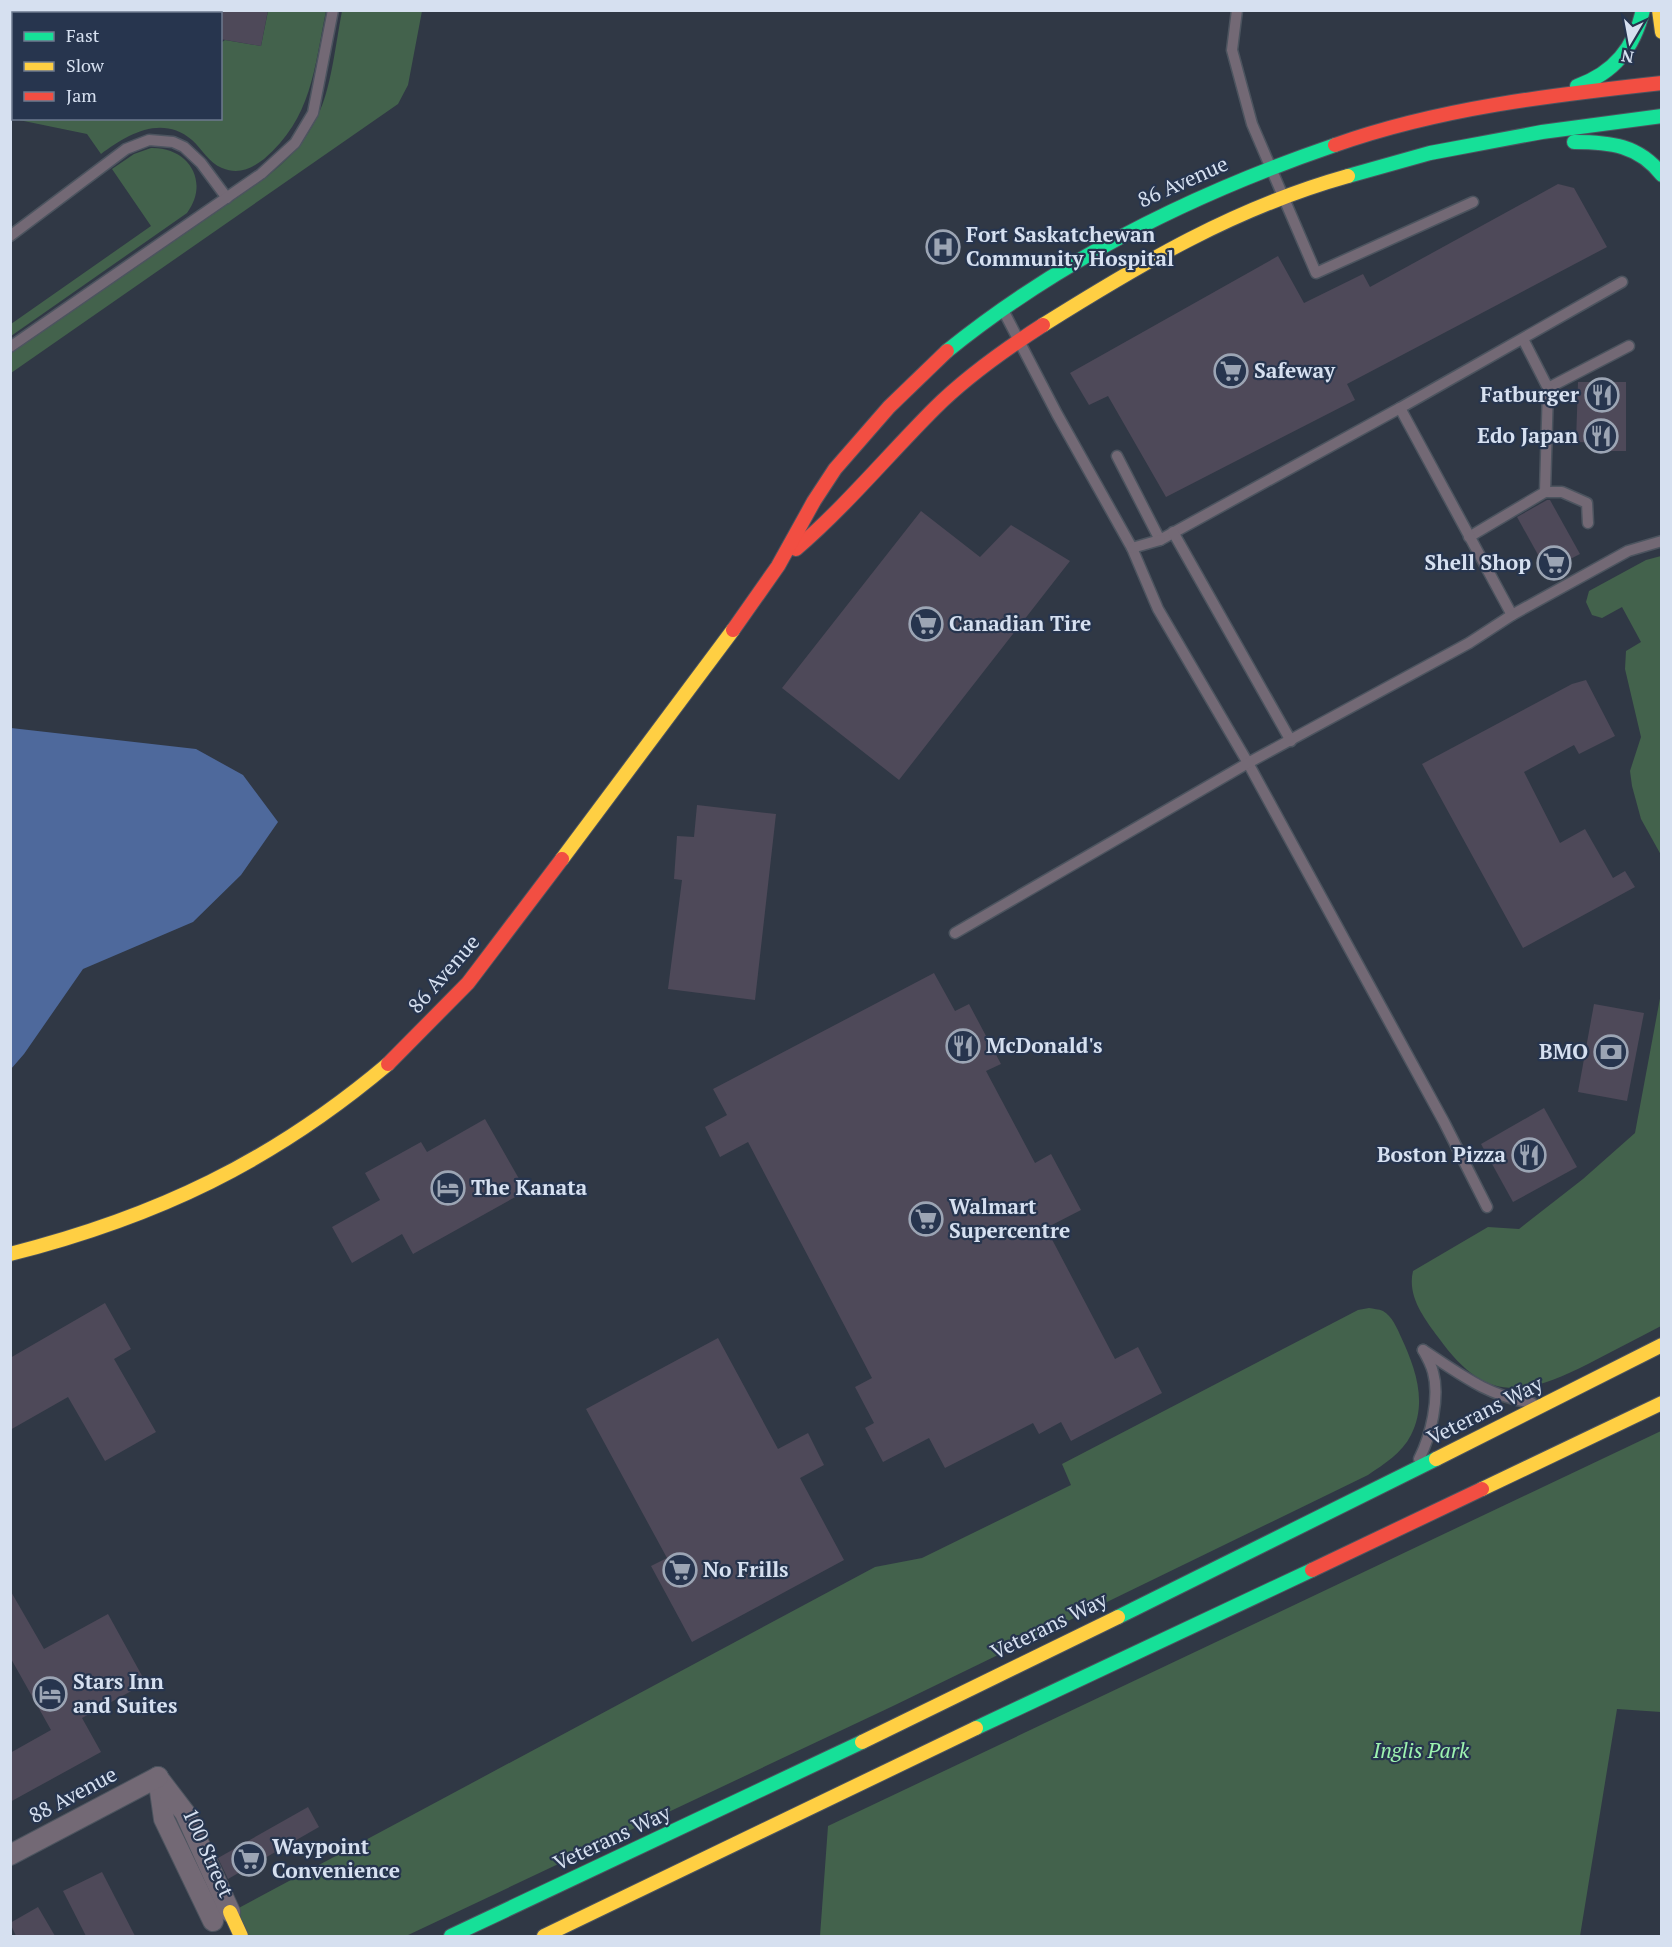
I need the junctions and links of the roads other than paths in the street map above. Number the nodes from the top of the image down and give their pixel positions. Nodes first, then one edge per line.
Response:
1 (333, 10) edge
2 (1237, 10) edge
3 (1643, 10) edge
4 (1659, 10) edge
5 (1662, 32) edge
6 (1662, 82) edge
7 (1539, 97) junction
8 (1662, 116) edge
9 (1479, 143) junction
10 (1268, 167) junction
11 (1662, 175) edge
12 (1281, 197) junction
13 (227, 198) junction
14 (1473, 202) dead end
15 (10, 236) edge
16 (1622, 282) dead end
17 (1002, 309) junction
18 (1019, 339) junction
19 (1523, 339) junction
20 (1629, 346) dead end
21 (10, 347) edge
22 (1548, 388) junction
23 (1400, 408) junction
24 (1117, 456) dead end
25 (1545, 492) junction
26 (1588, 523) dead end
27 (1173, 532) junction
28 (1469, 537) junction
29 (1160, 540) junction
30 (1662, 541) edge
31 (1132, 548) junction
32 (780, 562) junction
33 (1512, 615) junction
34 (1291, 741) junction
35 (1248, 763) junction
36 (955, 933) dead end
37 (1487, 1207) dead end
38 (10, 1254) edge
39 (1662, 1345) edge
40 (1642, 1396) dead end
41 (1662, 1403) edge
42 (1544, 1405) junction
43 (1598, 1435) junction
44 (1412, 1471) junction
45 (158, 1777) joint
46 (10, 1855) edge
47 (221, 1923) edge
48 (241, 1936) edge
49 (451, 1936) edge
50 (544, 1936) edge

1 - 13 lane
2 - 10 lane
3 - 7 street
4 - 5 street
6 - 7 street, 86 Avenue
7 - 10 street, 86 Avenue
8 - 9 street, 86 Avenue
9 - 11 street
9 - 12 street, 86 Avenue
10 - 12 lane
10 - 17 street, 86 Avenue
12 - 14 lane
12 - 18 street, 86 Avenue
13 - 15 lane
13 - 21 lane
16 - 19 lane
17 - 18 lane
17 - 32 street, 86 Avenue
18 - 31 lane
18 - 32 street, 86 Avenue
19 - 22 lane
19 - 23 lane
20 - 22 lane
22 - 25 lane
23 - 27 lane
23 - 28 lane
24 - 29 lane
25 - 26 lane
25 - 28 lane
27 - 29 lane
27 - 34 lane
28 - 33 lane
29 - 31 lane
30 - 33 lane
31 - 35 lane
32 - 38 street, 86 Avenue
33 - 34 lane
34 - 35 lane
35 - 36 lane
35 - 37 lane
39 - 42 street, Veterans Way
40 - 43 street
41 - 43 street
42 - 44 street, Veterans Way
42 - 44 lane
43 - 50 street
44 - 49 street, Veterans Way
45 - 46 street, 88 Avenue
45 - 47 street, 100 Street
47 - 48 street

